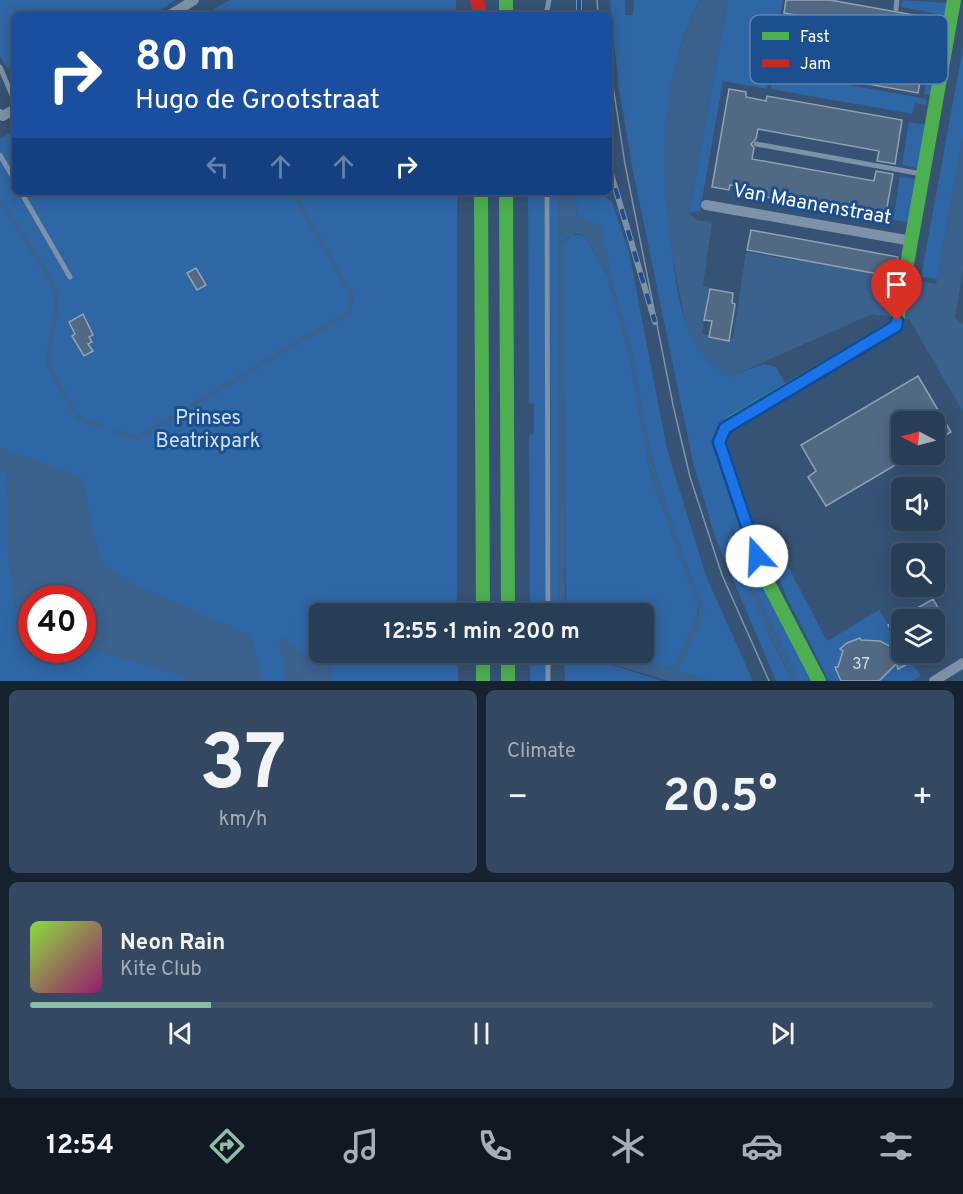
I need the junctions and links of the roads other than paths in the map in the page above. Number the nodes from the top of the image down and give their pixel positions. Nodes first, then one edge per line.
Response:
1 (194, 0) edge
2 (897, 0) edge
3 (954, 0) edge
4 (896, 9) dead end
5 (175, 12) edge
6 (948, 35) edge
7 (0, 67) edge
8 (940, 84) edge
9 (12, 95) edge
10 (756, 144) dead end
11 (0, 155) edge
12 (924, 174) junction
13 (12, 176) edge
14 (23, 195) edge
15 (481, 195) edge
16 (506, 195) edge
17 (547, 195) edge
18 (706, 205) dead end
19 (912, 241) junction
20 (70, 277) dead end
21 (483, 603) edge
22 (508, 603) edge
23 (548, 603) edge
24 (483, 663) edge
25 (508, 663) edge
26 (548, 663) edge
27 (963, 663) edge
28 (483, 681) edge
29 (508, 681) edge
30 (548, 681) edge
31 (819, 681) edge
32 (934, 681) edge

1 - 5 street
2 - 4 lane
3 - 6 main road
7 - 9 lane
8 - 12 main road
10 - 12 lane
11 - 13 lane
12 - 19 main road
14 - 20 lane
15 - 21 main road
16 - 22 main road
17 - 23 lane
18 - 19 street, Van Maanenstraat
19 - 31 main road
24 - 28 main road
25 - 29 main road
26 - 30 lane
27 - 32 street

